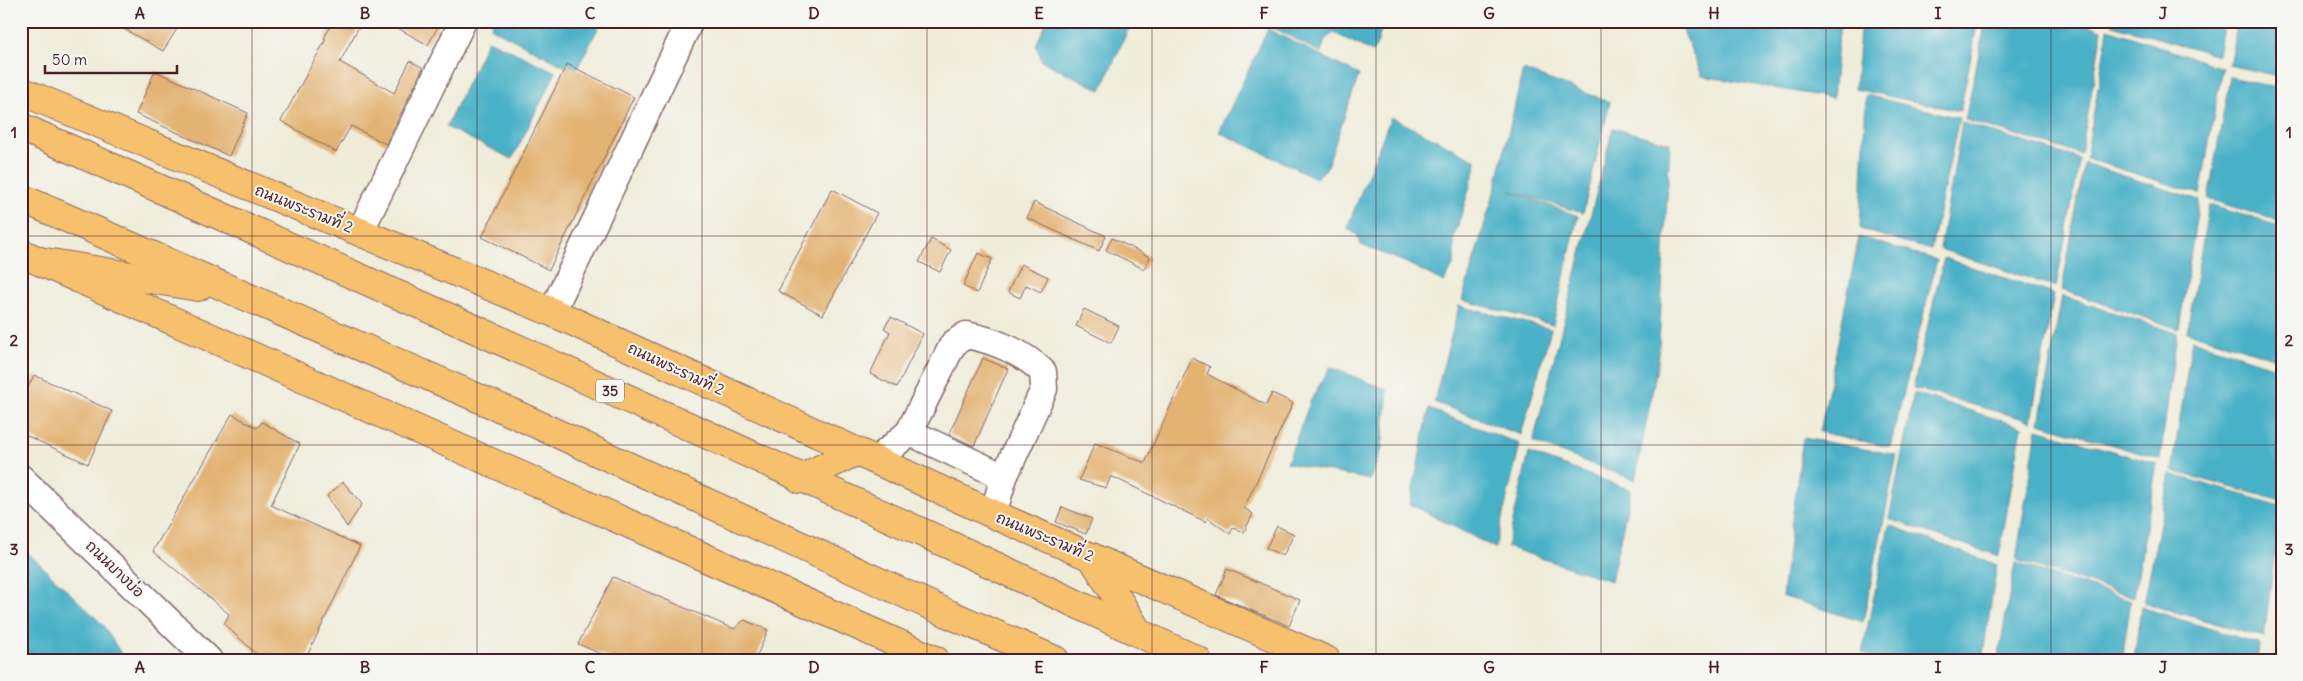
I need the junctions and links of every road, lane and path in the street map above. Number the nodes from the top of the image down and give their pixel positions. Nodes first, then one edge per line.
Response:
1 (463, 21) edge
2 (690, 21) edge
3 (21, 91) edge
4 (21, 127) edge
5 (21, 198) edge
6 (360, 232) junction
7 (30, 257) edge
8 (241, 295) junction
9 (552, 312) junction
10 (909, 432) junction
11 (865, 457) junction
12 (21, 478) edge
13 (800, 478) junction
14 (1004, 478) junction
15 (992, 514) junction
16 (1092, 557) junction
17 (1138, 632) junction
18 (209, 660) edge
19 (935, 660) edge
20 (1055, 660) edge
21 (1196, 660) edge
22 (1326, 660) edge

1 - 6 street
2 - 9 street
3 - 6 main road, ถนนพระรามที่ 2
4 - 13 main road, 35
5 - 8 main road
6 - 9 main road, ถนนพระรามที่ 2
7 - 8 main road
7 - 19 main road
8 - 20 main road
9 - 11 main road, ถนนพระรามที่ 2
10 - 11 street
10 - 14 street
10 - 14 street
11 - 13 main road
11 - 15 main road, ถนนพระรามที่ 2
12 - 18 street, ถนนบางบ่อ
13 - 17 main road, 35
14 - 15 street
15 - 16 main road, ถนนพระรามที่ 2
16 - 17 main road
16 - 22 main road, ถนนพระรามที่ 2
17 - 21 main road, 35

